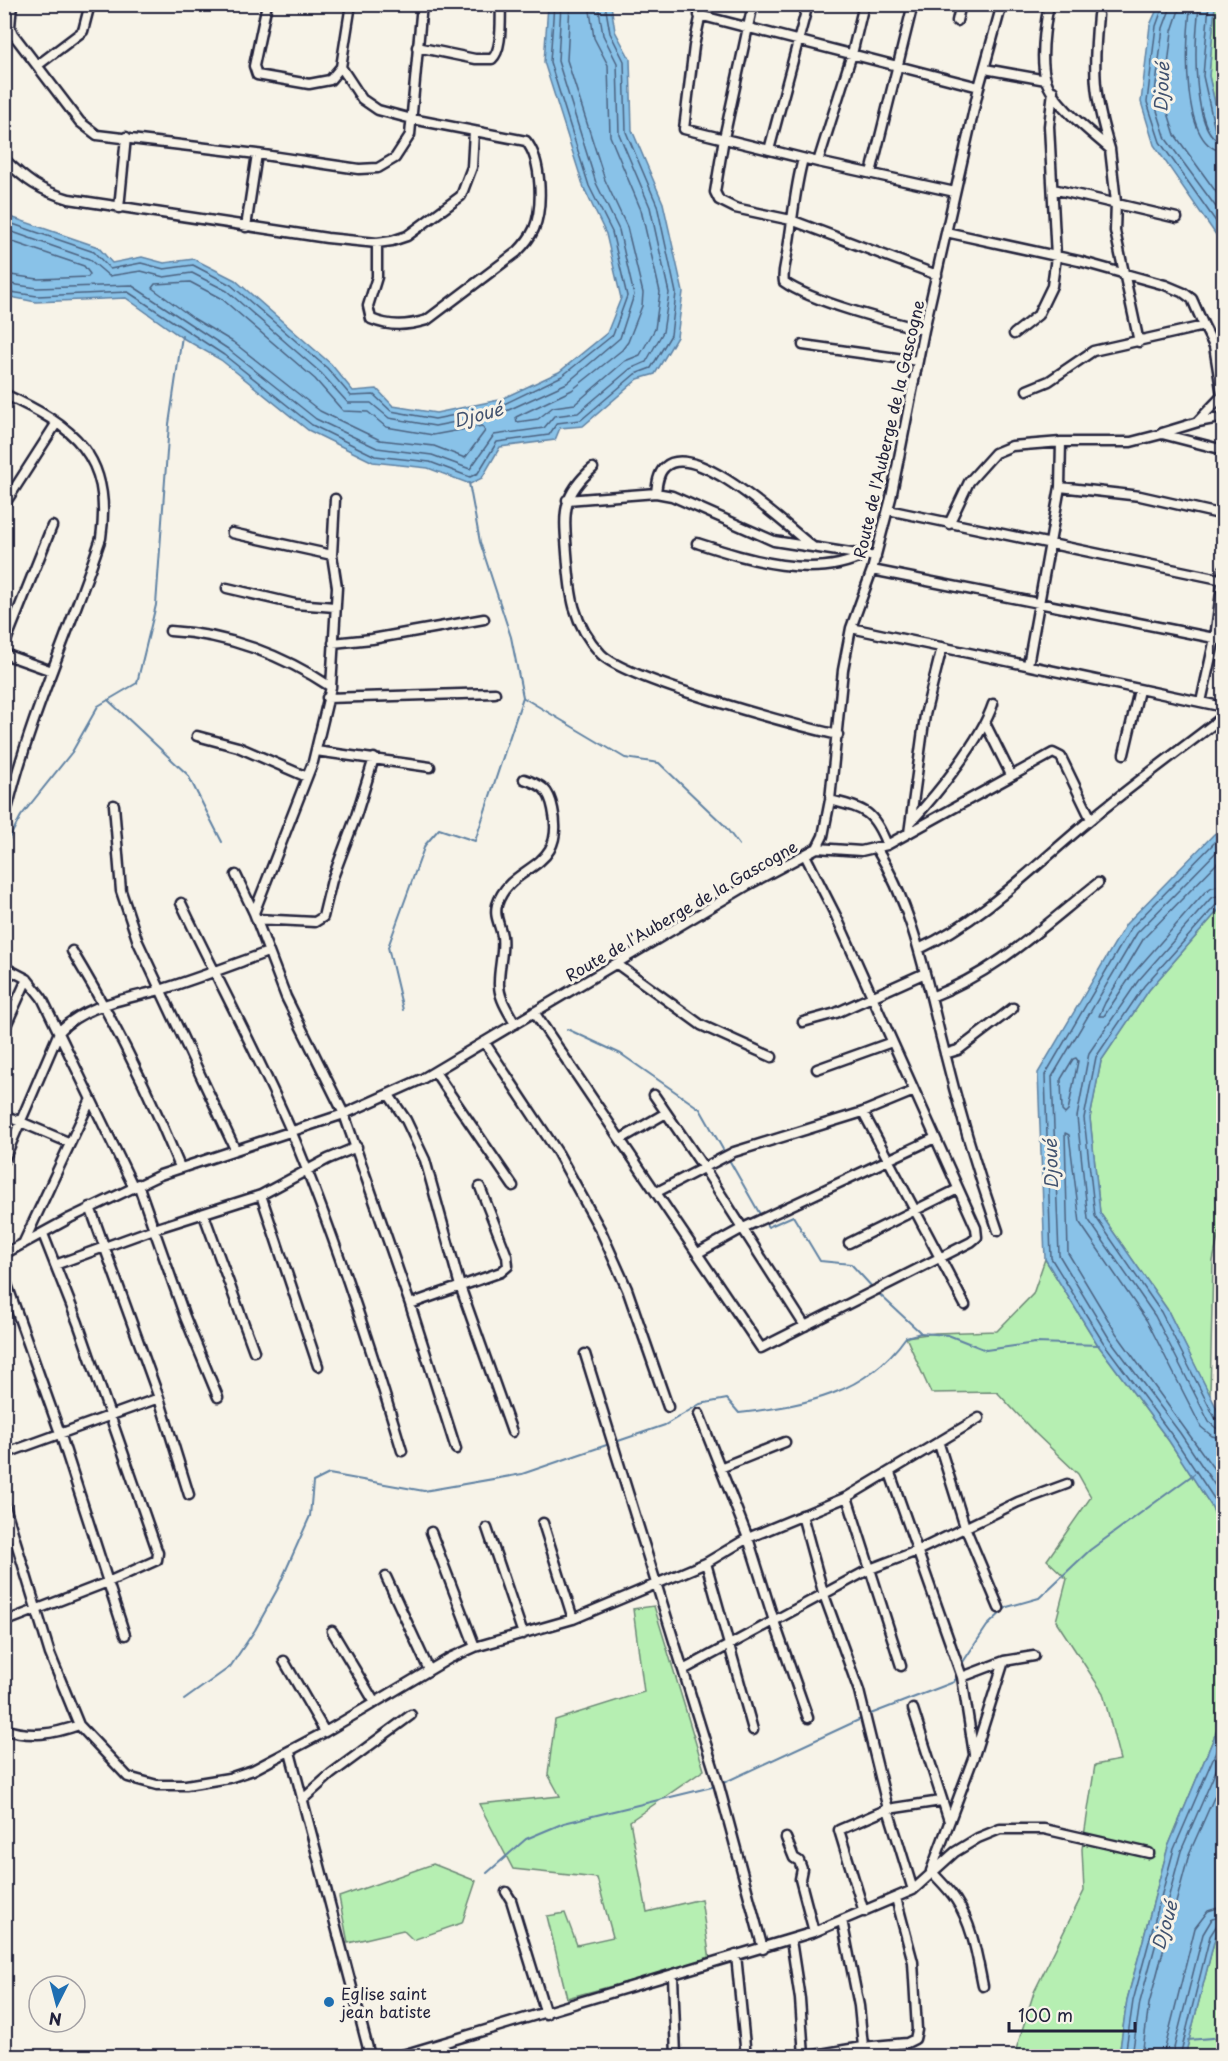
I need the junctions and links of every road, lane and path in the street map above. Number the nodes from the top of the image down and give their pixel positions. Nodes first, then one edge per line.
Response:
1 (12, 4) edge
2 (90, 4) edge
3 (267, 4) edge
4 (351, 4) edge
5 (422, 4) edge
6 (501, 4) edge
7 (703, 4) edge
8 (753, 4) edge
9 (808, 4) edge
10 (864, 4) edge
11 (912, 4) edge
12 (961, 4) edge
13 (1002, 4) edge
14 (1049, 4) edge
15 (699, 15) junction
16 (1098, 15) dead end
17 (957, 21) dead end
18 (746, 28) junction
19 (799, 42) junction
20 (417, 47) junction
21 (852, 54) junction
22 (38, 65) junction
23 (897, 66) junction
24 (341, 67) junction
25 (985, 69) junction
26 (1046, 80) junction
27 (979, 87) junction
28 (1053, 91) junction
29 (412, 120) junction
30 (474, 131) junction
31 (126, 137) junction
32 (724, 138) junction
33 (1110, 149) junction
34 (769, 150) junction
35 (257, 154) junction
36 (4, 159) edge
37 (803, 159) junction
38 (818, 162) junction
39 (871, 173) junction
40 (1053, 189) junction
41 (955, 192) junction
42 (1116, 202) junction
43 (119, 208) junction
44 (1177, 218) dead end
45 (791, 220) junction
46 (246, 226) junction
47 (946, 232) junction
48 (377, 243) junction
49 (1056, 257) junction
50 (1123, 273) junction
51 (937, 275) junction
52 (1204, 326) junction
53 (924, 330) junction
54 (1014, 334) dead end
55 (1139, 342) junction
56 (803, 345) dead end
57 (918, 361) junction
58 (1027, 390) dead end
59 (4, 394) edge
60 (1223, 394) edge
61 (1224, 417) edge
62 (1198, 422) junction
63 (56, 424) junction
64 (1162, 434) junction
65 (1061, 442) junction
66 (1224, 450) edge
67 (593, 468) dead end
68 (1060, 487) junction
69 (656, 493) junction
70 (335, 499) dead end
71 (567, 500) junction
72 (4, 505) edge
73 (888, 510) junction
74 (1224, 515) edge
75 (949, 524) junction
76 (52, 526) dead end
77 (232, 533) dead end
78 (697, 543) dead end
79 (1050, 543) junction
80 (813, 547) junction
81 (332, 555) junction
82 (864, 555) junction
83 (876, 557) junction
84 (872, 570) junction
85 (1224, 570) edge
86 (1223, 580) edge
87 (227, 588) dead end
88 (1041, 604) junction
89 (334, 607) junction
90 (484, 619) dead end
91 (851, 628) junction
92 (170, 631) dead end
93 (1219, 639) edge
94 (333, 643) junction
95 (4, 646) edge
96 (942, 647) junction
97 (4, 654) edge
98 (1028, 665) junction
99 (52, 671) junction
100 (331, 687) junction
101 (1139, 690) junction
102 (495, 693) dead end
103 (327, 698) junction
104 (1201, 702) junction
105 (993, 704) dead end
106 (1224, 707) edge
107 (1224, 716) edge
108 (985, 723) junction
109 (837, 735) junction
110 (197, 736) dead end
111 (316, 751) junction
112 (1124, 754) dead end
113 (374, 758) junction
114 (430, 766) dead end
115 (1011, 775) junction
116 (307, 777) junction
117 (524, 779) dead end
118 (830, 800) junction
119 (114, 805) dead end
120 (8, 806) dead end
121 (1090, 819) junction
122 (911, 822) junction
123 (909, 833) junction
124 (887, 845) junction
125 (876, 848) junction
126 (817, 849) junction
127 (805, 855) junction
128 (236, 875) dead end
129 (1098, 883) dead end
130 (181, 903) dead end
131 (255, 916) junction
132 (919, 949) junction
133 (72, 951) dead end
134 (268, 952) junction
135 (617, 964) junction
136 (4, 967) edge
137 (214, 971) junction
138 (925, 973) junction
139 (27, 979) junction
140 (161, 989) junction
141 (871, 996) junction
142 (931, 997) junction
143 (105, 1006) junction
144 (1013, 1008) dead end
145 (534, 1012) junction
146 (803, 1022) dead end
147 (515, 1024) junction
148 (4, 1029) edge
149 (59, 1032) junction
150 (892, 1042) junction
151 (485, 1043) junction
152 (945, 1053) junction
153 (772, 1057) dead end
154 (817, 1069) dead end
155 (435, 1072) junction
156 (914, 1091) junction
157 (389, 1095) junction
158 (654, 1095) dead end
159 (90, 1101) junction
160 (863, 1112) junction
161 (666, 1113) junction
162 (344, 1114) junction
163 (4, 1115) edge
164 (21, 1122) junction
165 (291, 1131) junction
166 (935, 1138) junction
167 (621, 1139) junction
168 (68, 1142) junction
169 (357, 1148) junction
170 (235, 1149) junction
171 (888, 1159) junction
172 (4, 1160) edge
173 (180, 1167) junction
174 (704, 1168) junction
175 (307, 1170) junction
176 (136, 1185) junction
177 (513, 1186) dead end
178 (480, 1187) dead end
179 (958, 1189) junction
180 (657, 1192) junction
181 (261, 1195) junction
182 (90, 1207) junction
183 (916, 1209) junction
184 (204, 1215) junction
185 (743, 1228) junction
186 (154, 1229) junction
187 (998, 1231) dead end
188 (43, 1234) junction
189 (849, 1243) dead end
190 (23, 1244) junction
191 (103, 1247) junction
192 (698, 1253) junction
193 (4, 1254) edge
194 (941, 1257) junction
195 (55, 1265) junction
196 (4, 1276) edge
197 (460, 1286) junction
198 (410, 1304) junction
199 (965, 1305) dead end
200 (805, 1326) junction
201 (254, 1351) dead end
202 (585, 1354) dead end
203 (318, 1366) dead end
204 (218, 1397) dead end
205 (159, 1398) junction
206 (668, 1407) dead end
207 (699, 1414) dead end
208 (111, 1416) junction
209 (979, 1418) dead end
210 (512, 1432) dead end
211 (60, 1433) junction
212 (785, 1442) dead end
213 (939, 1444) junction
214 (456, 1449) dead end
215 (402, 1451) dead end
216 (4, 1454) edge
217 (720, 1468) junction
218 (890, 1473) junction
219 (1067, 1484) dead end
220 (189, 1495) dead end
221 (847, 1497) junction
222 (4, 1503) edge
223 (802, 1515) junction
224 (543, 1523) dead end
225 (965, 1527) junction
226 (487, 1528) dead end
227 (431, 1532) dead end
228 (748, 1538) junction
229 (917, 1551) junction
230 (706, 1563) junction
231 (870, 1569) junction
232 (386, 1577) dead end
233 (108, 1582) junction
234 (656, 1585) junction
235 (823, 1593) junction
236 (999, 1608) dead end
237 (36, 1610) junction
238 (573, 1619) junction
239 (4, 1622) edge
240 (774, 1622) junction
241 (332, 1631) dead end
242 (523, 1634) junction
243 (125, 1635) dead end
244 (729, 1645) junction
245 (475, 1647) junction
246 (1034, 1656) dead end
247 (1004, 1661) junction
248 (284, 1662) dead end
249 (901, 1666) dead end
250 (429, 1670) junction
251 (683, 1670) junction
252 (962, 1677) junction
253 (375, 1702) junction
254 (913, 1709) dead end
255 (411, 1715) dead end
256 (808, 1719) dead end
257 (79, 1725) junction
258 (4, 1729) edge
259 (753, 1730) dead end
260 (325, 1732) junction
261 (290, 1752) junction
262 (974, 1756) junction
263 (302, 1800) junction
264 (940, 1801) junction
265 (888, 1809) junction
266 (949, 1821) junction
267 (786, 1838) dead end
268 (1149, 1853) dead end
269 (931, 1871) junction
270 (913, 1890) junction
271 (506, 1892) dead end
272 (896, 1898) junction
273 (864, 1912) junction
274 (842, 1920) junction
275 (814, 1932) junction
276 (790, 1940) junction
277 (763, 1949) junction
278 (736, 1955) junction
279 (673, 1976) junction
280 (983, 1986) dead end
281 (546, 2014) junction
282 (444, 2043) junction
283 (862, 2047) junction
284 (370, 2056) edge
285 (399, 2056) edge
286 (446, 2056) edge
287 (676, 2056) edge
288 (746, 2056) edge
289 (804, 2056) edge
290 (809, 2056) edge
291 (864, 2056) edge

1 - 22 street
2 - 22 street
3 - 24 street
4 - 24 street
5 - 20 street
6 - 20 street
7 - 15 street
8 - 18 street
9 - 19 street
10 - 21 street
11 - 23 street
12 - 17 street
13 - 25 street, Route de l'Auberge de la Gascogne
14 - 26 street
15 - 18 street
15 - 32 street
16 - 33 street
18 - 19 street
18 - 32 street
19 - 21 street
19 - 34 street
20 - 29 street
21 - 23 street
21 - 38 street
22 - 31 street
23 - 27 street
23 - 39 street
24 - 29 street
25 - 26 street
25 - 27 street, Route de l'Auberge de la Gascogne
26 - 28 street
27 - 41 street, Route de l'Auberge de la Gascogne
28 - 33 street
28 - 40 street
29 - 30 street
29 - 35 street
30 - 48 street
30 - 48 street
31 - 35 street
31 - 43 street
32 - 34 street
32 - 45 street
33 - 42 street
34 - 37 street
35 - 46 street
36 - 43 street
37 - 38 street
37 - 45 street
38 - 39 street
39 - 41 street
40 - 42 street
40 - 49 street
41 - 47 street, Route de l'Auberge de la Gascogne
42 - 44 street
42 - 50 street
43 - 46 street
45 - 51 street
45 - 53 street
46 - 48 street
47 - 49 street
47 - 51 street, Route de l'Auberge de la Gascogne
49 - 50 street
49 - 54 street
50 - 52 street
50 - 55 street
51 - 53 street, Route de l'Auberge de la Gascogne
52 - 55 street
52 - 60 street
53 - 57 street, Route de l'Auberge de la Gascogne
55 - 58 street
56 - 57 street
57 - 73 street, Route de l'Auberge de la Gascogne
59 - 63 street
60 - 62 street
61 - 62 street
62 - 64 street
63 - 72 street
63 - 99 street
64 - 65 street
64 - 66 street
65 - 68 street
65 - 75 street
67 - 71 street
68 - 74 street
68 - 79 street
69 - 71 street
69 - 80 street
69 - 80 street
70 - 81 street
71 - 109 street
73 - 75 street
73 - 83 street, Route de l'Auberge de la Gascogne
75 - 79 street
76 - 95 street
77 - 81 street
78 - 82 street
79 - 86 street
79 - 88 street
80 - 82 street
81 - 89 street
82 - 83 street
83 - 84 street, Route de l'Auberge de la Gascogne
84 - 88 street
84 - 91 street, Route de l'Auberge de la Gascogne
85 - 86 street
86 - 93 street
87 - 89 street
88 - 93 street
88 - 98 street
89 - 94 street
90 - 94 street
91 - 96 street
91 - 109 street, Route de l'Auberge de la Gascogne
92 - 100 street
93 - 104 street
94 - 100 street
96 - 98 street
96 - 122 street
97 - 99 street
98 - 101 street
99 - 120 street
100 - 103 street
101 - 104 street
101 - 112 street
102 - 103 street
103 - 111 street
104 - 106 street
105 - 108 street
107 - 121 street
108 - 115 street
108 - 122 street
109 - 118 street, Route de l'Auberge de la Gascogne
110 - 116 street
111 - 113 street
111 - 116 street
113 - 114 street
113 - 131 street
115 - 121 street
115 - 123 street
116 - 131 street
117 - 147 street
118 - 124 street
118 - 126 street, Route de l'Auberge de la Gascogne
119 - 140 street
121 - 132 street
122 - 123 street
123 - 124 street
124 - 125 street
125 - 126 street
125 - 132 street
126 - 127 street, Route de l'Auberge de la Gascogne
127 - 135 street, Route de l'Auberge de la Gascogne
127 - 141 street
128 - 131 street
129 - 142 street
130 - 137 street
131 - 134 street
132 - 138 street
133 - 143 street
134 - 137 street
134 - 162 street
135 - 145 street, Route de l'Auberge de la Gascogne
135 - 153 street
136 - 139 street
137 - 140 street
137 - 165 street
138 - 141 street
138 - 142 street
139 - 148 street
139 - 149 street
140 - 143 street
140 - 170 street
141 - 146 street
141 - 150 street
142 - 152 street
143 - 149 street
143 - 173 street
144 - 152 street
145 - 147 street, Route de l'Auberge de la Gascogne
145 - 167 street
147 - 151 street, Route de l'Auberge de la Gascogne
149 - 159 street
149 - 164 street
150 - 154 street
150 - 156 street
151 - 155 street, Route de l'Auberge de la Gascogne
151 - 206 street
152 - 187 street
155 - 157 street, Route de l'Auberge de la Gascogne
155 - 177 street
156 - 160 street
156 - 166 street
157 - 162 street, Route de l'Auberge de la Gascogne
157 - 197 street
158 - 161 street
159 - 168 street
159 - 176 street
160 - 171 street
160 - 174 street
161 - 167 street
161 - 174 street
162 - 165 street, Route de l'Auberge de la Gascogne
162 - 169 street
163 - 164 street
164 - 168 street
164 - 172 street
165 - 170 street, Route de l'Auberge de la Gascogne
165 - 175 street
166 - 171 street
166 - 179 street
167 - 180 street
168 - 190 street
169 - 175 street
169 - 198 street
170 - 173 street, Route de l'Auberge de la Gascogne
171 - 183 street
171 - 185 street
173 - 176 street, Route de l'Auberge de la Gascogne
174 - 180 street
174 - 185 street
175 - 181 street
175 - 215 street
176 - 182 street, Route de l'Auberge de la Gascogne
176 - 186 street
178 - 197 street
179 - 183 street
179 - 194 street
180 - 192 street
181 - 184 street
181 - 203 street
182 - 188 street, Route de l'Auberge de la Gascogne
182 - 191 street
183 - 189 street
183 - 194 street
184 - 186 street
184 - 201 street
185 - 192 street
185 - 200 street
186 - 191 street
186 - 204 street
188 - 190 street, Route de l'Auberge de la Gascogne
188 - 195 street
190 - 193 street, Route de l'Auberge de la Gascogne
191 - 195 street
191 - 205 street
192 - 200 street
194 - 199 street
194 - 200 street
195 - 208 street
196 - 211 street
197 - 198 street
197 - 210 street
198 - 214 street
202 - 234 street
205 - 208 street
205 - 220 street
207 - 217 street
208 - 211 street
208 - 233 street
209 - 213 street
211 - 216 street
211 - 233 street
212 - 217 street
213 - 218 street
213 - 225 street
217 - 228 street
218 - 221 street
218 - 229 street
219 - 225 street
221 - 223 street
221 - 231 street
222 - 237 street
223 - 228 street
223 - 235 street
224 - 238 street
225 - 229 street
225 - 236 street
226 - 242 street
227 - 245 street
228 - 230 street
228 - 240 street
229 - 231 street
229 - 252 street
230 - 234 street
230 - 244 street
231 - 235 street
231 - 249 street
232 - 250 street
233 - 237 street
233 - 243 street
234 - 238 street
234 - 251 street
235 - 240 street
235 - 265 street
237 - 239 street
237 - 257 street
238 - 242 street
240 - 244 street
240 - 256 street
241 - 253 street
242 - 245 street
244 - 251 street
244 - 259 street
245 - 250 street
246 - 247 street
247 - 252 street
247 - 262 street
248 - 260 street
250 - 253 street
251 - 277 street
252 - 262 street
253 - 260 street
254 - 264 street
255 - 263 street
257 - 258 street
257 - 261 street
260 - 261 street
261 - 263 street
262 - 266 street
263 - 284 street
264 - 265 street
264 - 266 street
265 - 270 street
265 - 273 street
266 - 269 street
267 - 275 street
268 - 269 street
269 - 270 street
269 - 280 street
270 - 272 street
271 - 281 street
272 - 273 street
272 - 283 street
273 - 274 street
274 - 275 street
274 - 283 street
275 - 276 street
276 - 277 street
276 - 289 street
277 - 278 street
278 - 279 street
278 - 288 street
279 - 281 street
279 - 287 street
281 - 282 street
282 - 285 street
282 - 286 street
283 - 290 street
283 - 291 street

